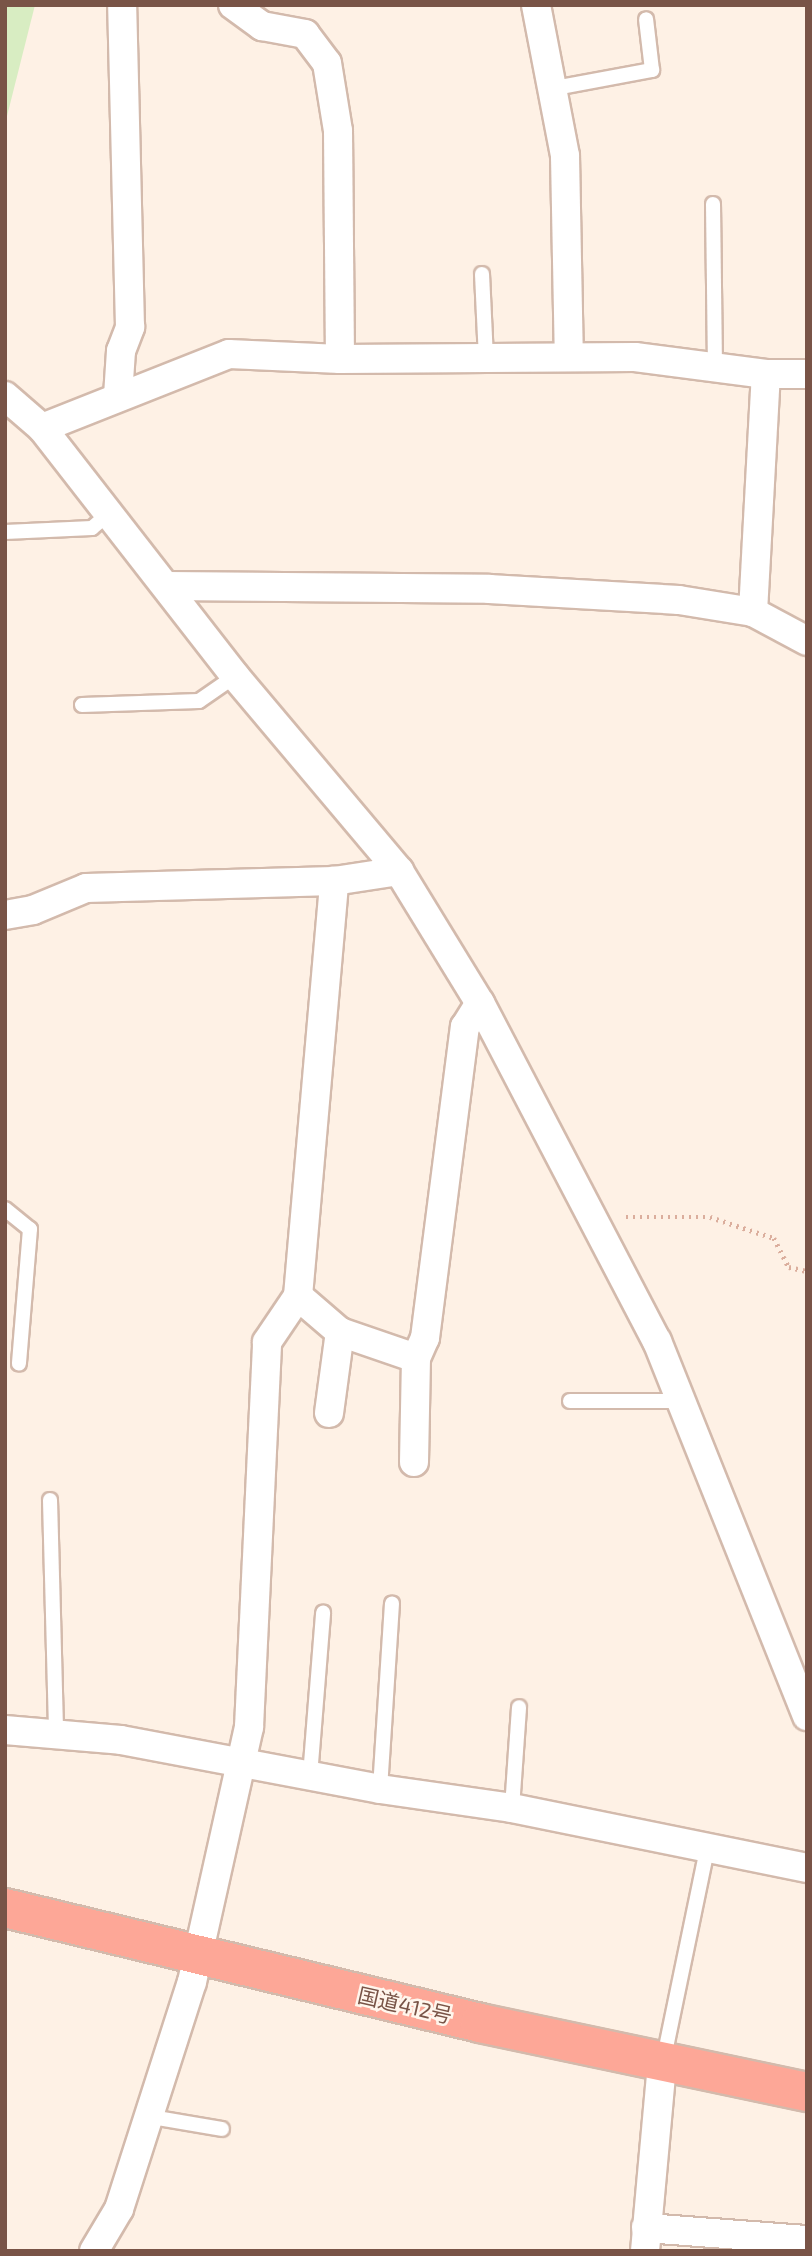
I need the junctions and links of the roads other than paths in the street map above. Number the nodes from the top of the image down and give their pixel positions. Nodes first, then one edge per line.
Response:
1 (122, 5) edge
2 (233, 5) edge
3 (536, 5) edge
4 (646, 19) dead end
5 (555, 88) junction
6 (713, 204) dead end
7 (482, 274) dead end
8 (569, 356) junction
9 (486, 358) junction
10 (340, 359) junction
11 (715, 365) junction
12 (766, 373) junction
13 (807, 373) edge
14 (5, 396) edge
15 (118, 396) junction
16 (42, 428) junction
17 (108, 513) junction
18 (5, 532) edge
19 (167, 586) junction
20 (753, 612) junction
21 (807, 641) edge
22 (235, 676) junction
23 (82, 705) dead end
24 (398, 871) junction
25 (334, 881) junction
26 (5, 915) edge
27 (480, 1003) junction
28 (5, 1209) edge
29 (299, 1296) junction
30 (341, 1332) junction
31 (416, 1358) junction
32 (19, 1364) dead end
33 (570, 1401) dead end
34 (683, 1401) junction
35 (329, 1413) dead end
36 (414, 1462) dead end
37 (50, 1500) dead end
38 (392, 1603) dead end
39 (323, 1613) dead end
40 (519, 1707) dead end
41 (807, 1716) edge
42 (5, 1730) edge
43 (56, 1735) junction
44 (238, 1764) junction
45 (310, 1776) junction
46 (380, 1789) junction
47 (512, 1808) junction
48 (708, 1845) junction
49 (807, 1868) edge
50 (5, 1908) edge
51 (195, 1957) junction
52 (662, 2063) junction
53 (807, 2092) edge
54 (146, 2116) junction
55 (222, 2129) dead end
56 (646, 2239) edge
57 (807, 2240) edge
58 (94, 2251) edge

1 - 15 street
2 - 10 street
3 - 5 street
4 - 5 lane
5 - 8 street
6 - 11 lane
7 - 9 lane
8 - 9 street
8 - 11 street
9 - 10 street
10 - 15 street
11 - 12 street
12 - 13 street
12 - 20 street
14 - 16 street
15 - 16 street
16 - 17 street
17 - 18 lane
17 - 19 street
19 - 20 street
19 - 22 street
20 - 21 street
22 - 23 lane
22 - 24 street
24 - 25 street
24 - 27 street
25 - 26 street
25 - 29 street
27 - 31 street
27 - 34 street
28 - 32 lane
29 - 30 street
29 - 44 street
30 - 31 street
30 - 35 street
31 - 36 street
33 - 34 lane
34 - 41 street
37 - 43 lane
38 - 46 lane
39 - 45 lane
40 - 47 lane
42 - 43 street
43 - 44 street
44 - 45 street
44 - 51 street
45 - 46 street
46 - 47 street
47 - 48 street
48 - 49 street
48 - 52 lane
50 - 51 highway, 国道412号
51 - 52 highway, 国道412号
51 - 54 street
52 - 53 highway, 国道412号
52 - 56 street
54 - 55 lane
54 - 58 street
56 - 57 street

